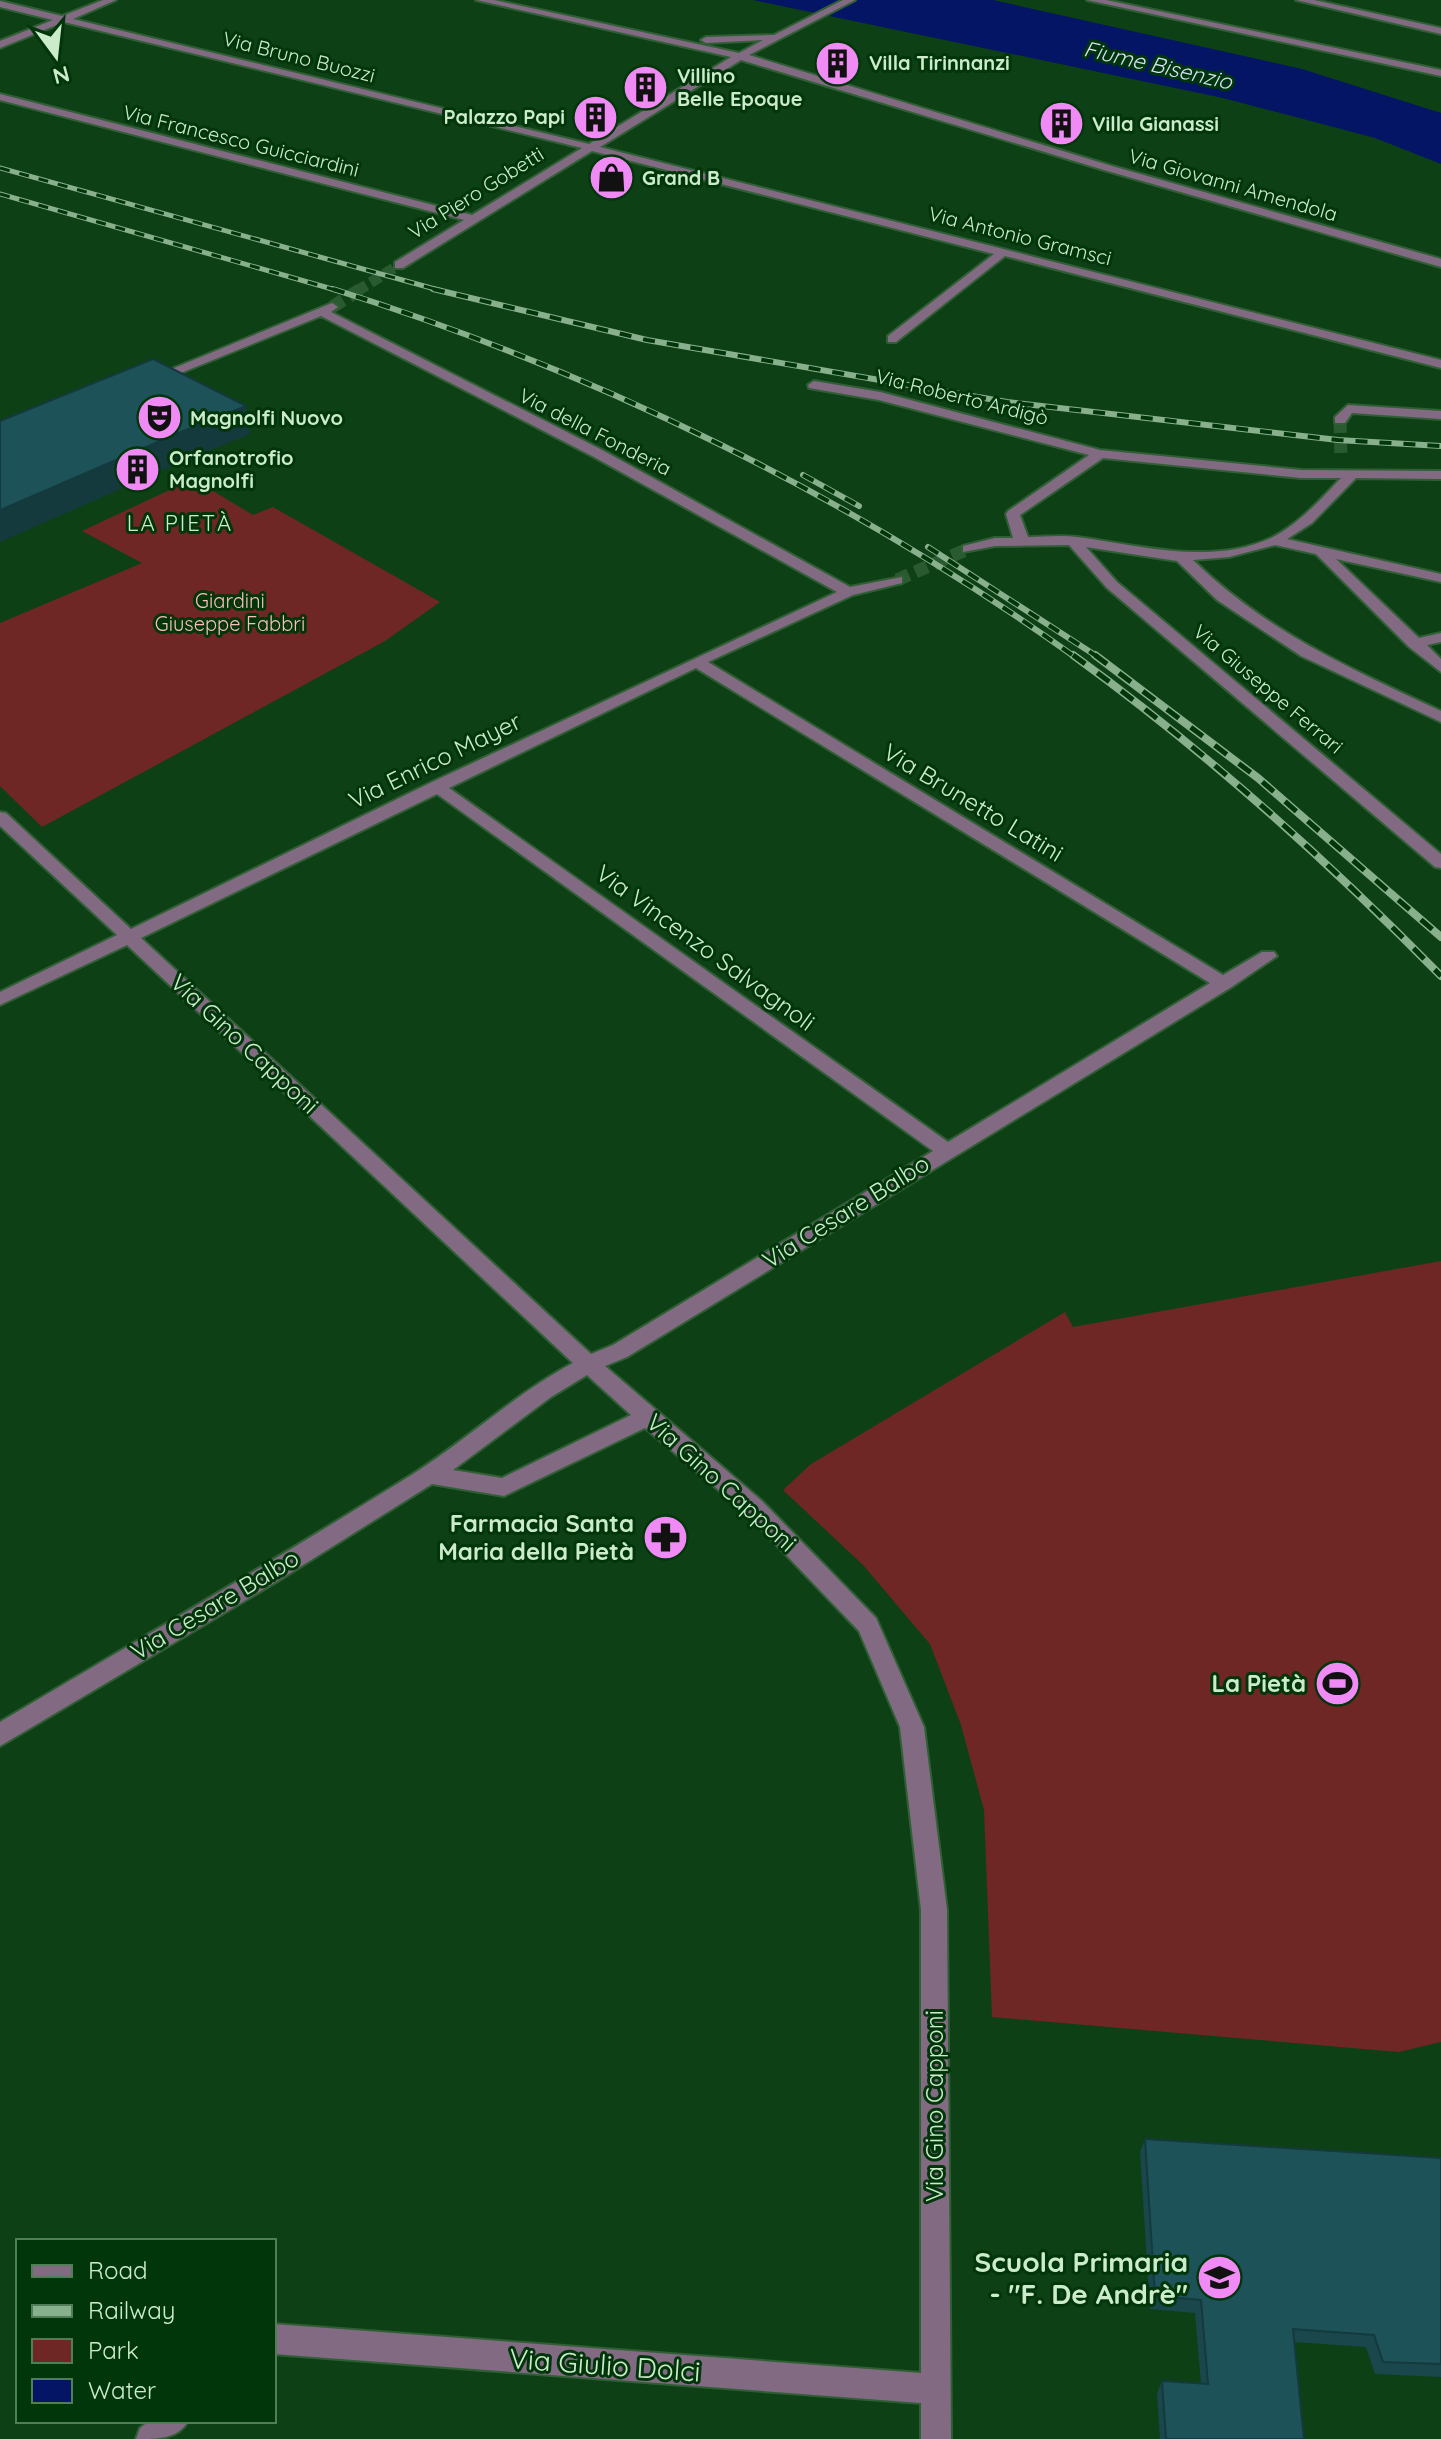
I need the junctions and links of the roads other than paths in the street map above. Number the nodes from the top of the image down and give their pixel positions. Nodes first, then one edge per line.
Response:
1 (111, 0) edge
2 (481, 0) edge
3 (850, 0) edge
4 (1092, 0) edge
5 (1301, 0) edge
6 (0, 4) edge
7 (1434, 17) dead end
8 (64, 19) junction
9 (1392, 20) junction
10 (1441, 31) edge
11 (782, 36) junction
12 (657, 38) junction
13 (0, 45) edge
14 (740, 56) junction
15 (1441, 73) edge
16 (0, 97) edge
17 (589, 147) junction
18 (472, 219) junction
19 (1003, 252) junction
20 (1441, 263) edge
21 (399, 265) tunnel mouth
22 (892, 339) dead end
23 (1441, 364) edge
24 (143, 383) edge
25 (814, 385) dead end
26 (1441, 415) edge
27 (1340, 420) dead end
28 (1100, 454) junction
29 (1341, 459) tunnel mouth
30 (1441, 475) edge
31 (1350, 477) junction
32 (1073, 541) junction
33 (1275, 541) junction
34 (1022, 542) junction
35 (968, 549) tunnel mouth
36 (1323, 554) junction
37 (1181, 557) junction
38 (1441, 578) edge
39 (897, 580) tunnel mouth
40 (848, 592) junction
41 (1441, 637) edge
42 (1414, 644) junction
43 (697, 662) junction
44 (1441, 667) edge
45 (1441, 717) edge
46 (436, 786) junction
47 (0, 817) edge
48 (1441, 863) edge
49 (129, 937) junction
50 (1268, 956) dead end
51 (1224, 984) junction
52 (0, 999) edge
53 (945, 1150) junction
54 (587, 1362) junction
55 (647, 1417) junction
56 (429, 1475) junction
57 (0, 1735) edge
58 (276, 2339) edge
59 (936, 2389) junction
60 (171, 2423) edge
61 (151, 2439) edge
62 (936, 2439) edge

1 - 8 street
2 - 12 street
3 - 11 street, Via Piero Gobetti
4 - 15 street
5 - 9 street
6 - 8 street, Via Bruno Buozzi
7 - 9 street
8 - 13 street
8 - 17 street, Via Bruno Buozzi
9 - 10 street
11 - 12 street
11 - 14 street, Via Piero Gobetti
12 - 14 street, Via Giovanni Amendola
14 - 17 street, Via Piero Gobetti
14 - 20 street, Via Giovanni Amendola
16 - 18 street, Via Francesco Guicciardini
17 - 18 street, Via Piero Gobetti
17 - 19 street, Via Antonio Gramsci
18 - 21 street, Via Piero Gobetti
19 - 22 street
19 - 23 street, Via Antonio Gramsci
24 - 40 street, Via della Fonderia
25 - 28 street, Via Roberto Ardigò
26 - 27 street
28 - 31 street, Via Roberto Ardigò
28 - 34 street
29 - 31 street
30 - 31 street, Via Roberto Ardigò
31 - 33 street
32 - 34 street
32 - 37 street
32 - 48 street, Via Giuseppe Ferrari
33 - 36 street
33 - 37 street
34 - 35 street
36 - 38 street
36 - 42 street
37 - 45 street
39 - 40 street, Via Enrico Mayer
40 - 43 street, Via Enrico Mayer
41 - 42 street
42 - 44 street
43 - 46 street, Via Enrico Mayer
43 - 51 street, Via Brunetto Latini
46 - 49 street, Via Enrico Mayer
46 - 53 street, Via Vincenzo Salvagnoli
47 - 49 street, Via Gino Capponi
49 - 52 street, Via Enrico Mayer
49 - 54 street, Via Gino Capponi
50 - 51 street, Via Cesare Balbo
51 - 53 street, Via Cesare Balbo
53 - 54 street, Via Cesare Balbo
54 - 55 street, Via Gino Capponi
54 - 56 street, Via Cesare Balbo
55 - 56 street
55 - 59 street, Via Gino Capponi
56 - 57 street, Via Cesare Balbo
58 - 59 street, Via Giulio Dolci
59 - 62 street, Via Gino Capponi
60 - 61 street

